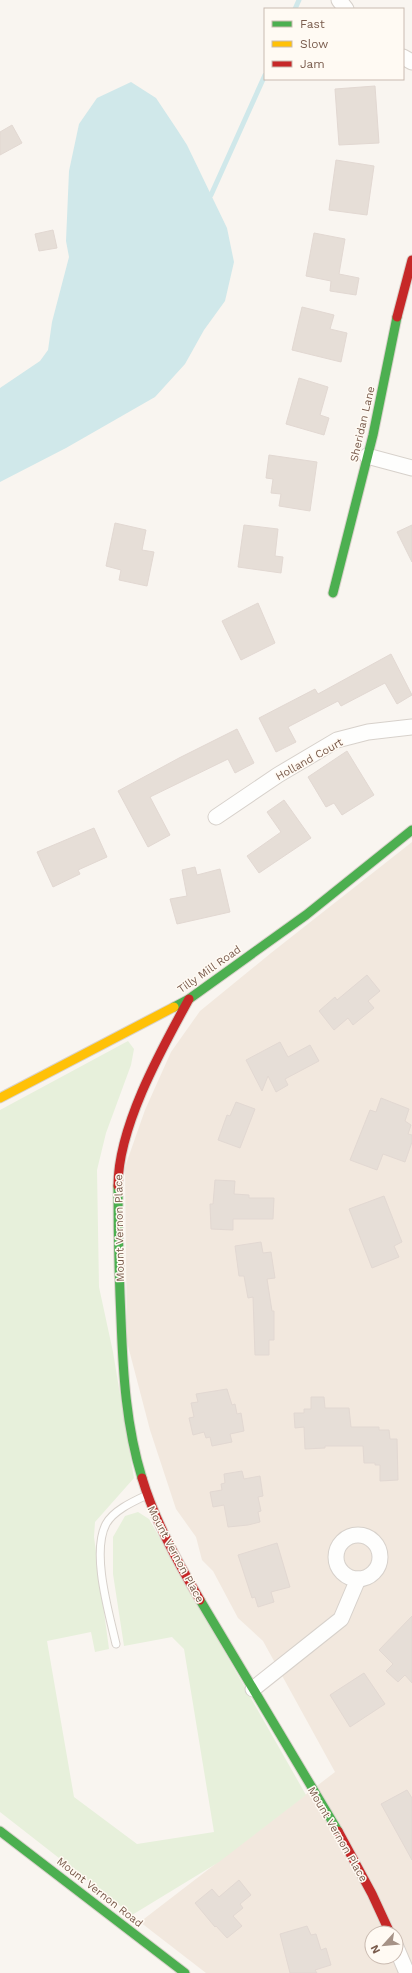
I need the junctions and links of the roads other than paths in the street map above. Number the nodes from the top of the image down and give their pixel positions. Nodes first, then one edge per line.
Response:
1 (339, 0) edge
2 (345, 8) edge
3 (412, 260) edge
4 (367, 456) junction
5 (412, 468) edge
6 (333, 593) dead end
7 (412, 727) edge
8 (216, 817) dead end
9 (412, 830) edge
10 (189, 999) junction
11 (0, 1098) edge
12 (147, 1495) junction
13 (358, 1579) dead end
14 (116, 1644) dead end
15 (254, 1689) junction
16 (0, 1831) edge
17 (386, 1925) edge
18 (185, 1973) edge

1 - 2 street
3 - 4 street, Sheridan Lane
4 - 5 street
4 - 6 street, Sheridan Lane
7 - 8 street, Holland Court
9 - 10 street, Tilly Mill Road
10 - 11 street, Tilly Mill Road
10 - 12 street, Mount Vernon Place
12 - 14 lane
12 - 15 street, Mount Vernon Place
13 - 15 street
15 - 17 street, Mount Vernon Place
16 - 18 street, Mount Vernon Road

